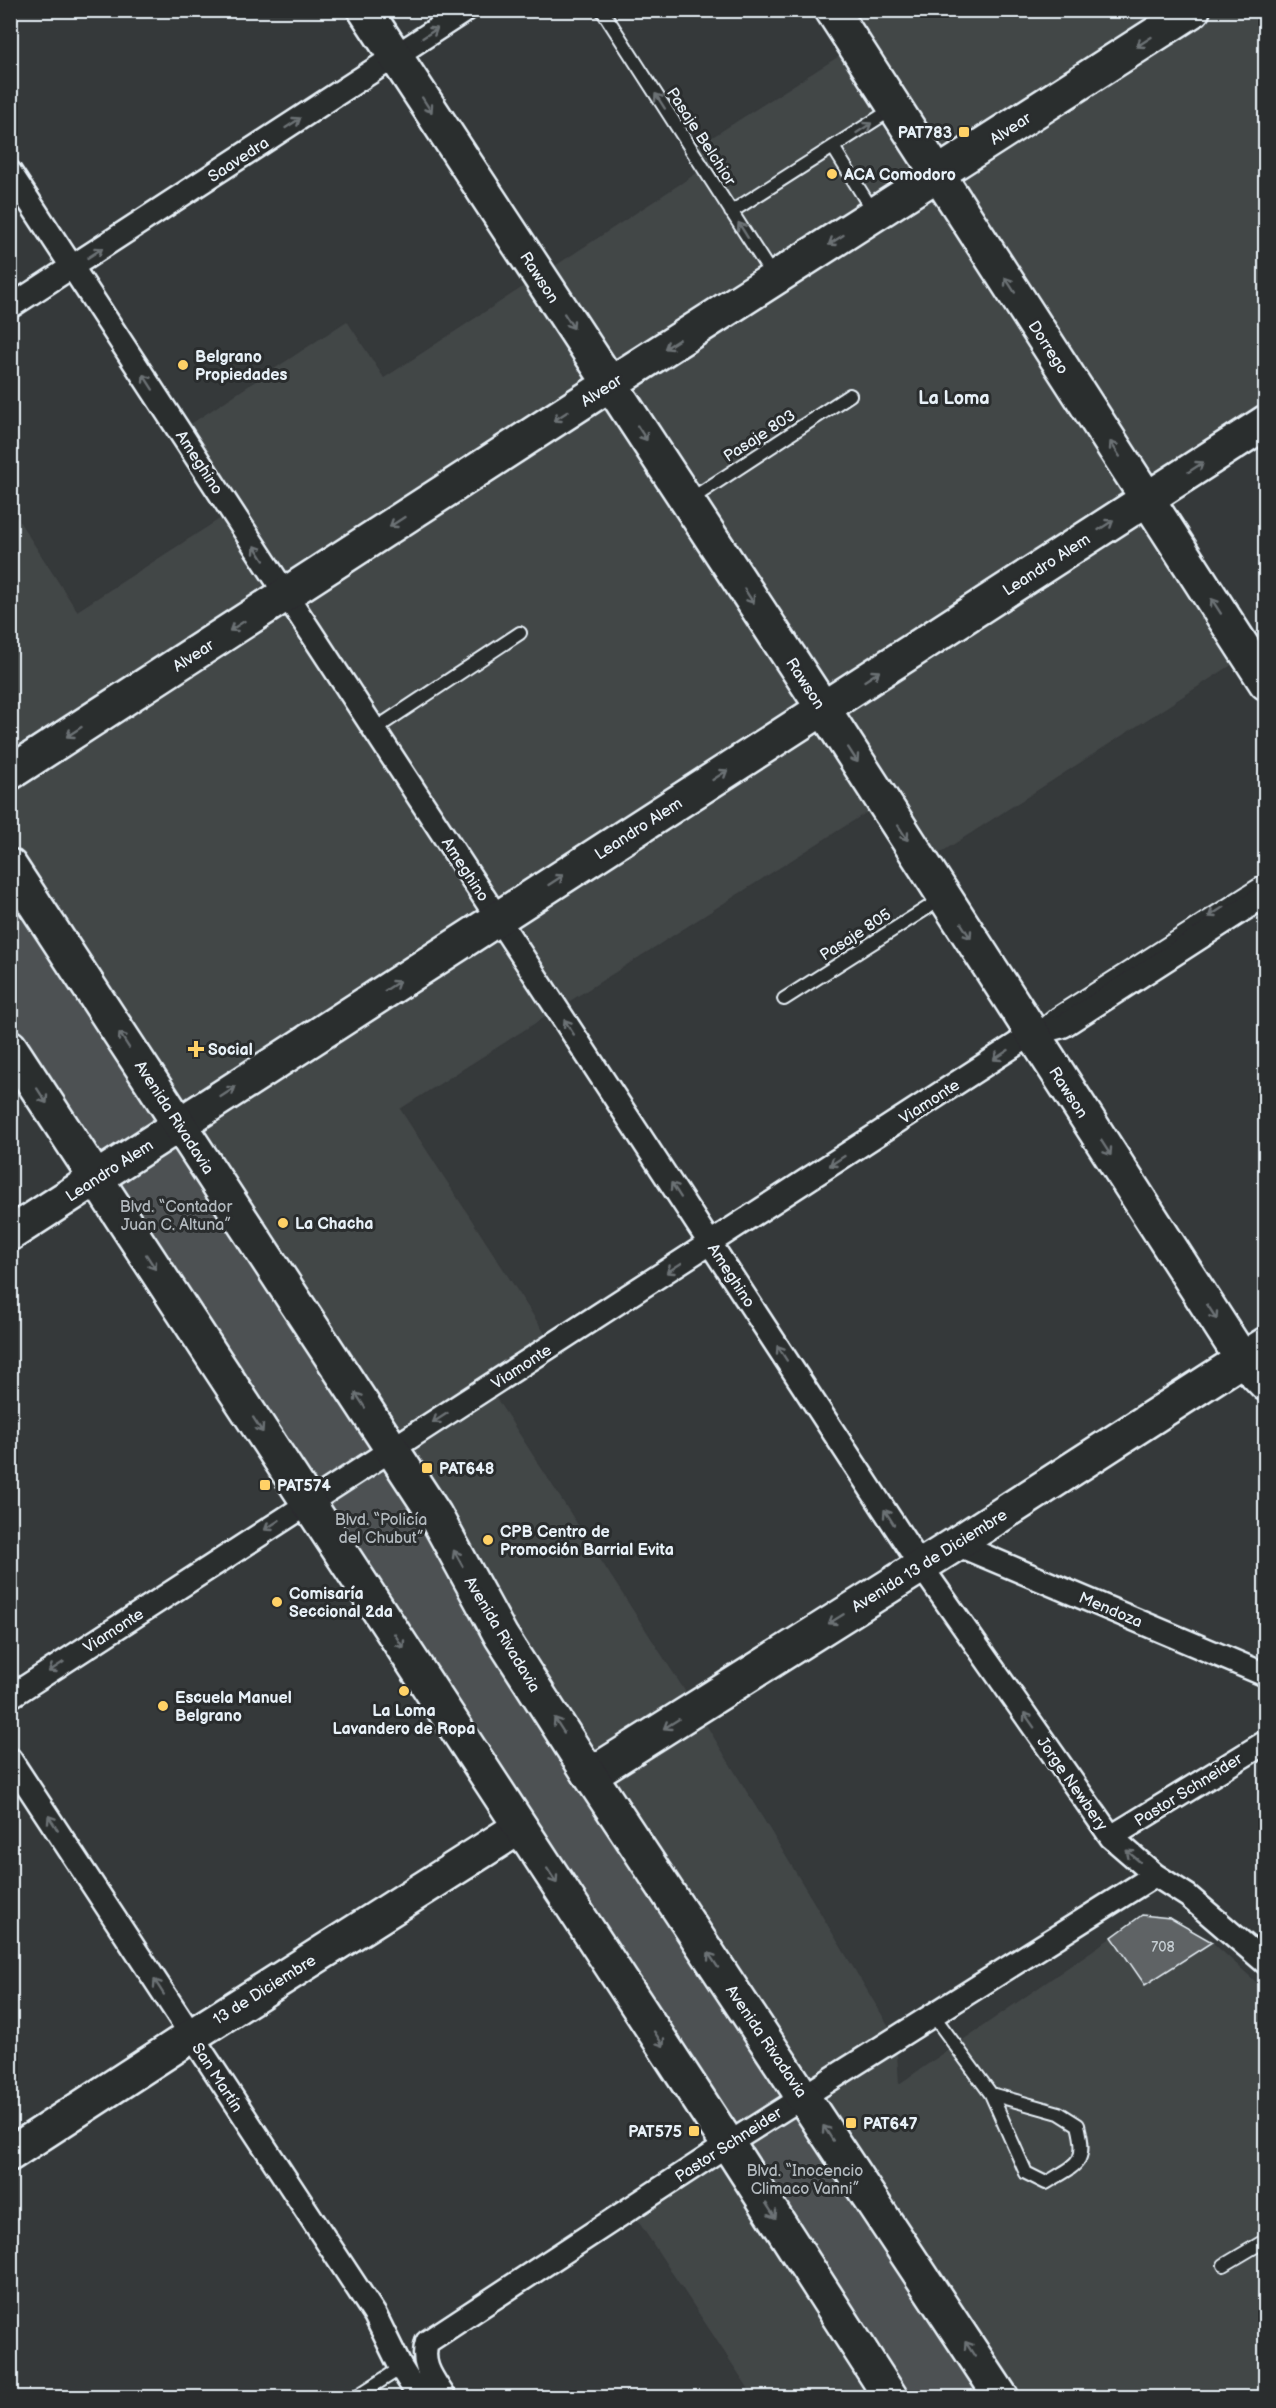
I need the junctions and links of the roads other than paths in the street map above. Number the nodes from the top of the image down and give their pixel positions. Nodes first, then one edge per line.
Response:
1 (365, 10) edge
2 (466, 10) edge
3 (602, 10) edge
4 (832, 10) edge
5 (1193, 10) edge
6 (395, 57) junction
7 (895, 108) junction
8 (833, 147) junction
9 (10, 172) edge
10 (938, 174) junction
11 (731, 212) junction
12 (875, 215) junction
13 (73, 267) junction
14 (774, 279) junction
15 (10, 308) edge
16 (610, 384) junction
17 (850, 395) dead end
18 (1266, 422) edge
19 (1147, 499) junction
20 (687, 502) junction
21 (286, 594) junction
22 (520, 633) dead end
23 (1266, 683) edge
24 (823, 708) junction
25 (375, 729) junction
26 (10, 773) edge
27 (10, 866) edge
28 (1266, 880) edge
29 (1266, 895) edge
30 (944, 897) junction
31 (498, 918) junction
32 (784, 999) dead end
33 (1032, 1034) junction
34 (10, 1047) edge
35 (179, 1124) junction
36 (96, 1178) junction
37 (10, 1234) edge
38 (711, 1244) junction
39 (1254, 1351) edge
40 (1266, 1384) edge
41 (392, 1449) junction
42 (307, 1501) junction
43 (956, 1544) junction
44 (921, 1566) junction
45 (1266, 1674) edge
46 (10, 1698) edge
47 (1266, 1742) edge
48 (10, 1758) edge
49 (590, 1774) junction
50 (520, 1827) junction
51 (1111, 1837) junction
52 (1155, 1875) junction
53 (1266, 1963) edge
54 (933, 2015) junction
55 (191, 2036) junction
56 (991, 2094) junction
57 (804, 2096) junction
58 (728, 2144) junction
59 (10, 2154) edge
60 (1266, 2240) edge
61 (1224, 2265) dead end
62 (401, 2368) junction
63 (354, 2397) edge
64 (420, 2397) edge
65 (445, 2397) edge
66 (891, 2397) edge
67 (1002, 2397) edge

1 - 6 main road, Rawson
6 -> 2 street, Saavedra
11 -> 3 lane, Pasaje Belchior
4 - 7 main road, Dorrego
5 -> 10 main road, Alvear
13 -> 6 street, Saavedra
6 -> 16 main road, Rawson
8 -> 7 lane
7 - 10 main road, Dorrego
8 - 11 lane
8 - 12 lane
9 - 13 street, Ameghino
10 - 12 main road, Alvear
19 -> 10 main road, Dorrego
14 -> 11 lane, Pasaje Belchior
12 -> 14 main road, Alvear
13 - 15 street, Saavedra
21 -> 13 street, Ameghino
14 -> 16 main road, Alvear
16 -> 20 main road, Rawson
16 -> 21 main road, Alvear
17 - 20 lane, Pasaje 803
19 -> 18 main road, Leandro Alem
23 -> 19 main road, Dorrego
24 -> 19 main road, Leandro Alem
20 -> 24 main road, Rawson
21 - 25 street, Ameghino
21 -> 26 main road, Alvear
22 - 25 lane
24 -> 30 main road, Rawson
31 -> 24 main road, Leandro Alem
25 - 31 street, Ameghino
35 -> 27 main road, Avenida Rivadavia
28 -> 33 lane, Viamonte
29 - 33 street, Viamonte
30 - 32 lane, Pasaje 805
30 -> 33 main road, Rawson
35 -> 31 main road, Leandro Alem
38 -> 31 street, Ameghino
33 -> 38 street, Viamonte
33 -> 39 main road, Rawson
34 -> 36 main road
35 - 36 main road, Leandro Alem
41 -> 35 main road, Avenida Rivadavia
36 - 37 main road, Leandro Alem
36 -> 42 main road
38 -> 41 street, Viamonte
44 -> 38 street, Ameghino
39 - 40 main road, Rawson
39 - 43 main road, Avenida 13 de Diciembre
41 - 42 street, Viamonte
49 -> 41 main road, Avenida Rivadavia
42 -> 46 street, Viamonte
42 -> 50 main road
43 - 44 main road, Avenida 13 de Diciembre
43 - 45 street, Mendoza
44 -> 49 main road, Avenida 13 de Diciembre
51 -> 44 street, Jorge Newbery
47 - 51 street, Pastor Schneider
55 -> 48 street, San Martín
57 -> 49 main road, Avenida Rivadavia
50 - 55 main road, 13 de Diciembre
50 -> 58 main road
52 -> 51 street, Jorge Newbery
52 - 53 street, Jorge Newbery
52 - 54 street, Pastor Schneider
54 - 56 lane
54 - 57 street, Pastor Schneider
55 - 59 main road, 13 de Diciembre
55 - 62 street, San Martín
56 - 56 lane
57 - 58 street, Pastor Schneider
67 -> 57 main road, Avenida Rivadavia
58 - 65 street, Pastor Schneider
58 -> 66 main road
60 - 61 lane
62 - 63 lane
62 - 64 street, San Martín

